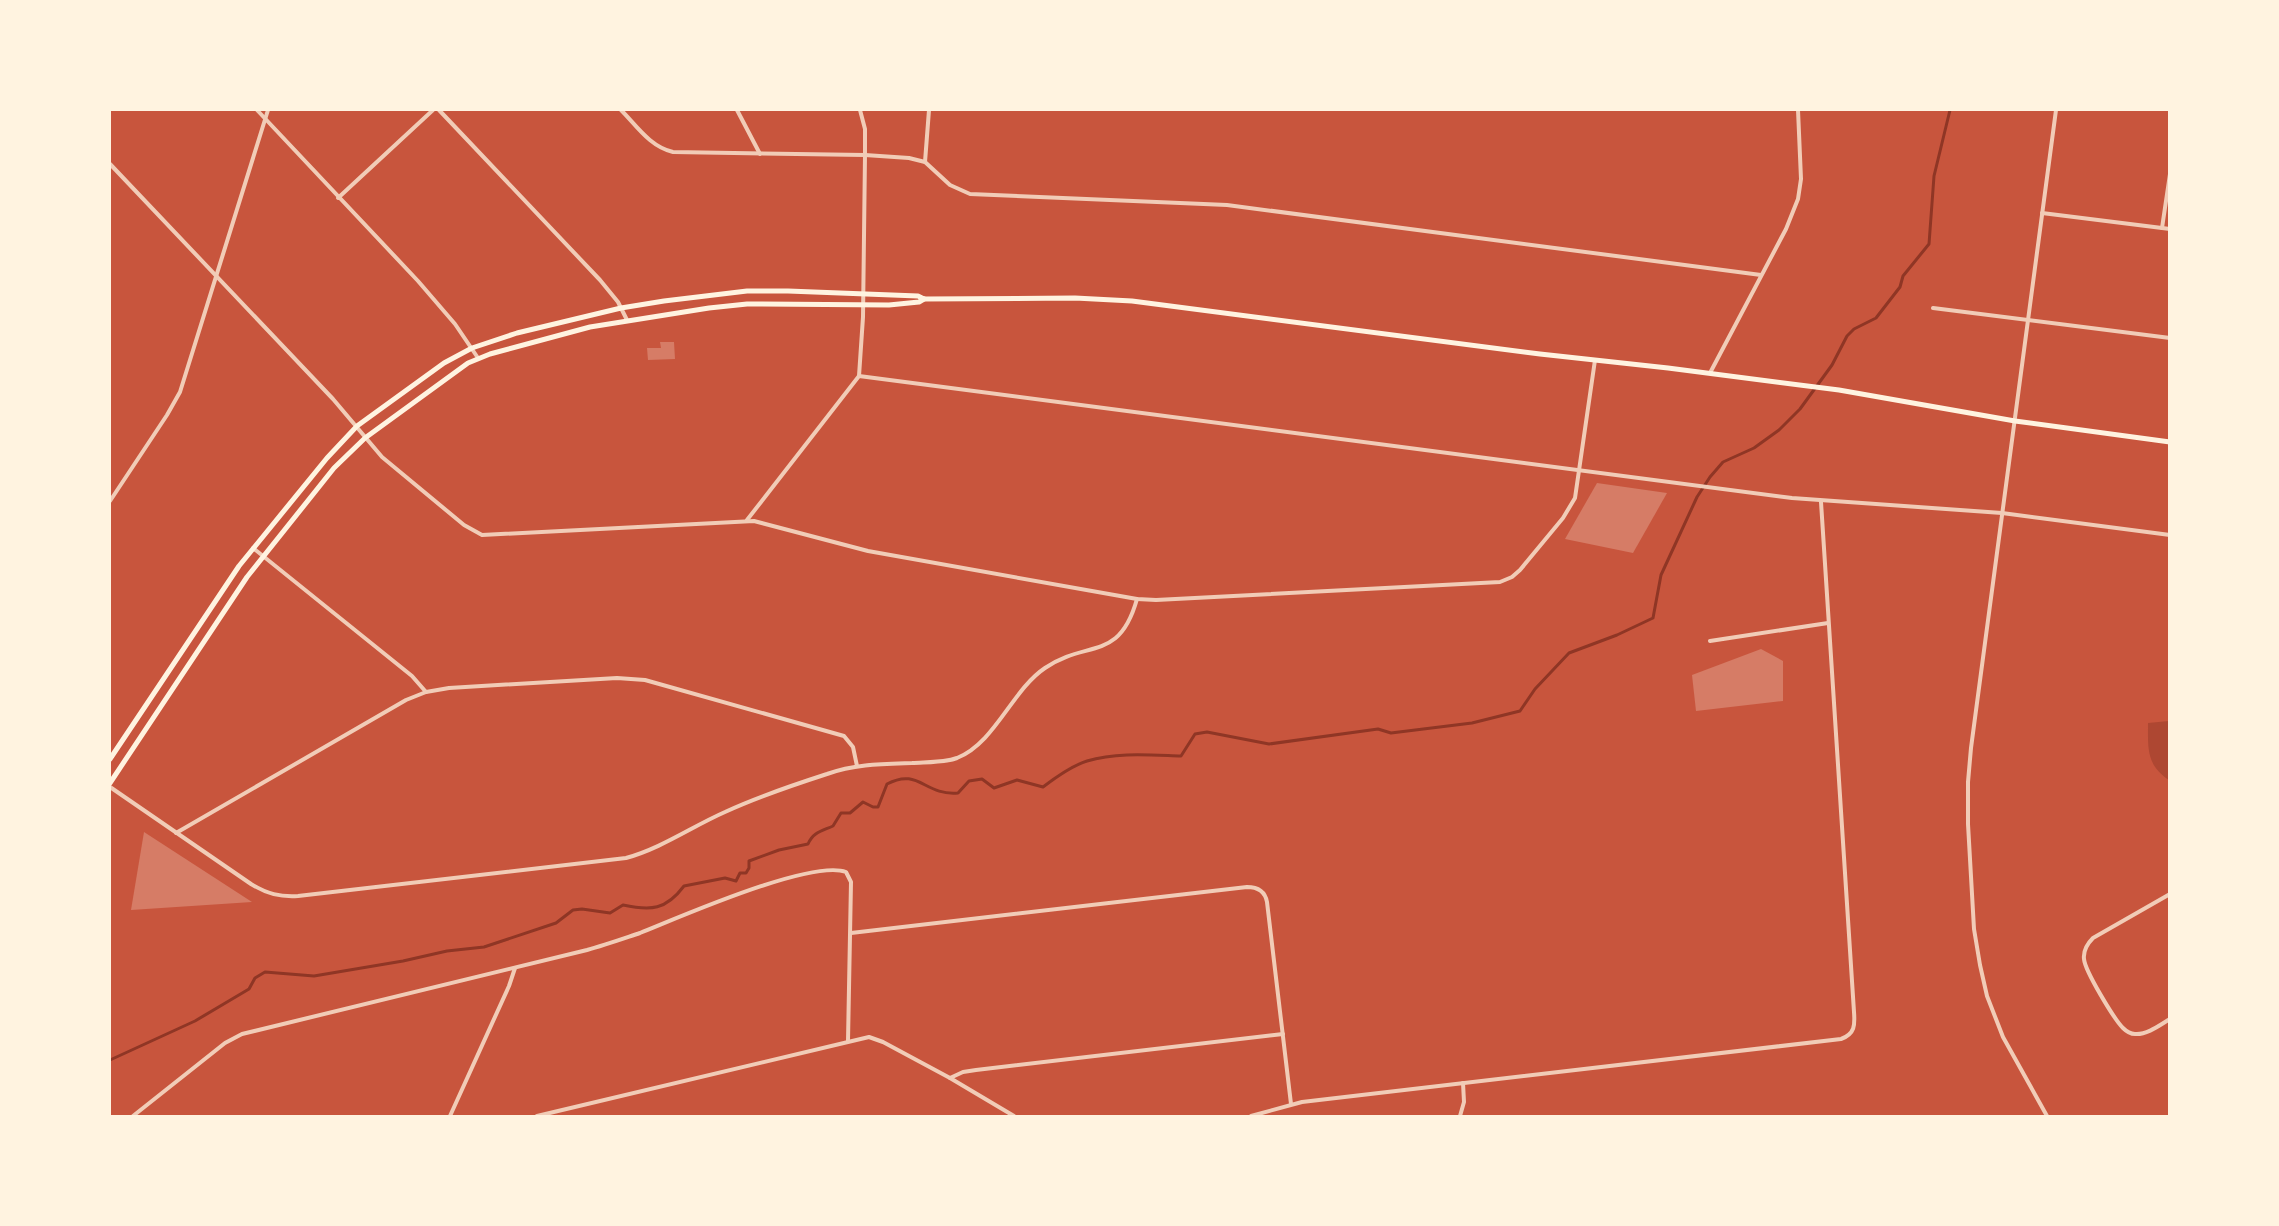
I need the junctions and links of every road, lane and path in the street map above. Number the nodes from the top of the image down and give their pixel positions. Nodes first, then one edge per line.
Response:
1 (257, 110) edge
2 (268, 110) edge
3 (433, 110) edge
4 (439, 110) edge
5 (621, 110) edge
6 (737, 110) edge
7 (860, 110) edge
8 (929, 110) edge
9 (1798, 110) edge
10 (2056, 110) edge
11 (265, 119) junction
12 (760, 154) junction
13 (865, 155) junction
14 (925, 162) junction
15 (110, 164) edge
16 (2169, 174) edge
17 (338, 198) junction
18 (2042, 213) junction
19 (2162, 228) junction
20 (2169, 230) edge
21 (216, 275) junction
22 (1761, 275) junction
23 (747, 291) junction
24 (864, 294) junction
25 (924, 299) junction
26 (747, 304) junction
27 (863, 306) junction
28 (621, 308) junction
29 (1932, 308) dead end
30 (627, 320) junction
31 (2028, 320) junction
32 (2169, 338) edge
33 (472, 348) junction
34 (478, 358) junction
35 (1595, 360) junction
36 (1710, 373) junction
37 (860, 376) junction
38 (2015, 421) junction
39 (357, 426) junction
40 (365, 438) junction
41 (2169, 442) edge
42 (1581, 471) junction
43 (110, 501) edge
44 (1821, 502) junction
45 (2002, 513) junction
46 (747, 520) junction
47 (2169, 535) edge
48 (253, 548) junction
49 (263, 555) junction
50 (1137, 599) junction
51 (1828, 622) junction
52 (1710, 641) dead end
53 (178, 659) junction
54 (188, 666) junction
55 (426, 692) junction
56 (110, 759) edge
57 (857, 766) junction
58 (110, 783) edge
59 (110, 787) edge
60 (176, 833) junction
61 (2169, 894) edge
62 (851, 933) junction
63 (515, 968) junction
64 (2169, 1019) edge
65 (1283, 1034) junction
66 (848, 1041) junction
67 (950, 1078) junction
68 (1463, 1083) junction
69 (1291, 1104) junction
70 (133, 1116) edge
71 (450, 1116) edge
72 (537, 1116) edge
73 (1014, 1116) edge
74 (1251, 1116) edge
75 (1460, 1116) edge
76 (2047, 1116) edge

1 - 11 street
2 - 11 street
3 - 17 street
4 - 28 street
5 - 12 street
6 - 12 street
7 - 13 street
8 - 14 street
9 - 22 street
10 - 18 street
11 - 17 street
11 - 21 street
12 - 13 street
13 - 14 street
13 - 24 street
14 - 22 street
15 - 21 street
16 - 19 street
17 - 33 street
18 - 19 street
18 - 31 street
19 - 20 street
21 - 39 street
21 - 43 street
22 - 36 street
23 - 24 main road
23 - 26 main road
23 - 28 main road
24 - 25 main road
24 - 27 street
25 - 27 main road
25 - 35 main road
26 - 27 main road
26 - 30 main road
27 - 37 street
28 - 30 street
28 - 33 main road
29 - 31 street
30 - 34 main road
31 - 32 street
31 - 38 street
33 - 34 street
33 - 39 main road
34 - 40 main road
35 - 36 main road
35 - 42 street
36 - 38 main road
37 - 42 street
37 - 46 street
38 - 41 main road
38 - 45 street
39 - 40 street
39 - 48 main road
40 - 46 street
40 - 49 main road
42 - 44 street
42 - 50 street
44 - 45 street
44 - 51 street
45 - 47 street
45 - 76 street
46 - 50 street
48 - 49 street
48 - 53 main road
49 - 54 main road
49 - 55 street
50 - 57 street
51 - 52 street
51 - 68 street
53 - 54 main road
53 - 56 main road
54 - 58 main road
55 - 57 street
55 - 60 street
57 - 60 street
59 - 60 street
61 - 64 street
62 - 63 street
62 - 65 street
62 - 66 street
63 - 70 street
63 - 71 street
65 - 67 street
65 - 69 street
66 - 67 street
66 - 72 street
67 - 73 street
68 - 69 street
68 - 75 street
69 - 74 street

